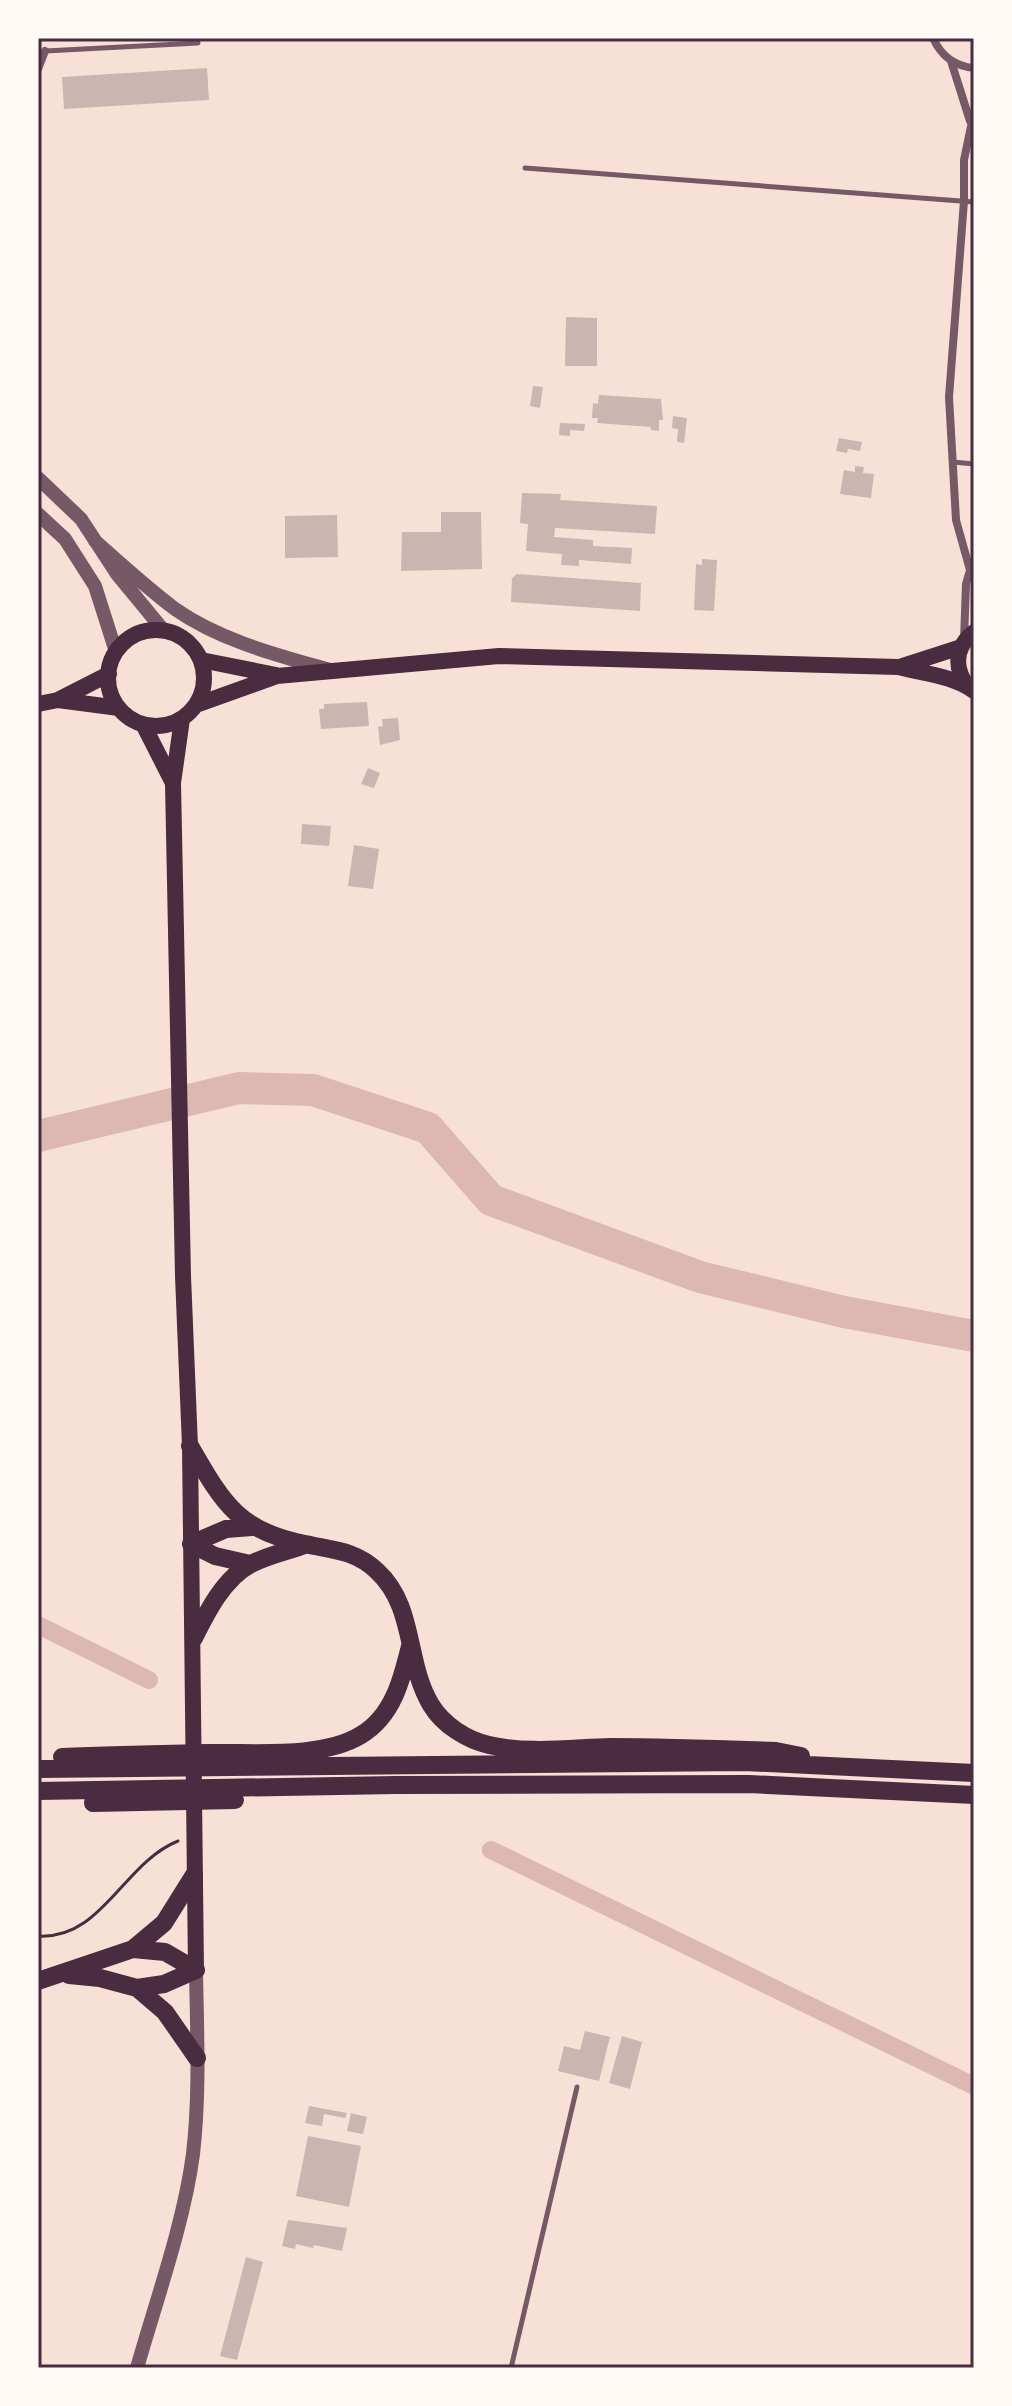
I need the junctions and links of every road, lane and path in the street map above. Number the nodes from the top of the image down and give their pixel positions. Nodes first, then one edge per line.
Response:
1 (931, 39) edge
2 (198, 43) dead end
3 (45, 51) joint
4 (951, 61) junction
5 (974, 68) edge
6 (38, 69) edge
7 (974, 112) edge
8 (970, 123) junction
9 (525, 168) dead end
10 (969, 201) edge
11 (952, 462) junction
12 (974, 464) edge
13 (38, 478) edge
14 (38, 514) edge
15 (95, 541) junction
16 (972, 572) edge
17 (164, 631) junction
18 (966, 640) edge
19 (116, 652) junction
20 (201, 660) junction
21 (898, 667) junction
22 (334, 671) junction
23 (109, 674) junction
24 (277, 676) junction
25 (971, 689) edge
26 (58, 700) junction
27 (38, 704) edge
28 (196, 705) junction
29 (119, 708) junction
30 (182, 719) junction
31 (143, 724) junction
32 (173, 783) junction
33 (190, 1446) junction
34 (252, 1527) junction
35 (191, 1544) junction
36 (305, 1545) junction
37 (250, 1564) junction
38 (194, 1638) junction
39 (411, 1643) junction
40 (38, 1758) edge
41 (291, 1758) junction
42 (121, 1761) junction
43 (858, 1768) junction
44 (38, 1769) edge
45 (974, 1773) edge
46 (38, 1791) edge
47 (974, 1795) edge
48 (123, 1796) junction
49 (38, 1804) edge
50 (194, 1838) junction
51 (194, 1875) junction
52 (38, 1936) edge
53 (133, 1949) junction
54 (196, 1970) junction
55 (62, 1975) junction
56 (38, 1981) edge
57 (137, 1988) junction
58 (197, 2058) junction
59 (577, 2087) dead end
60 (137, 2368) edge
61 (511, 2368) edge

1 - 4 street
2 - 3 lane
3 - 6 street
4 - 5 street
4 - 8 street
7 - 8 street
8 - 10 street
9 - 10 lane
10 - 11 street
11 - 12 lane
11 - 16 street
13 - 15 street
14 - 19 street
15 - 17 street
15 - 22 street
16 - 18 street
17 - 19 main road
17 - 20 main road
18 - 21 main road
18 - 25 main road
19 - 23 main road
20 - 24 main road
20 - 28 main road
21 - 22 main road
21 - 25 main road
22 - 24 main road
23 - 26 main road
23 - 29 main road
24 - 28 main road
26 - 27 main road
26 - 29 main road
28 - 30 main road
29 - 31 main road
30 - 31 main road
30 - 32 main road
31 - 32 main road
32 - 33 main road
33 - 34 highway
33 - 35 main road
34 - 35 highway
34 - 36 highway
35 - 37 highway
35 - 38 main road
36 - 37 highway
36 - 39 highway
37 - 38 highway
38 - 50 main road
39 - 41 highway
39 - 43 highway
40 - 42 highway
41 - 42 highway
41 - 43 highway
42 - 44 highway
43 - 45 highway
46 - 48 highway
47 - 48 highway
48 - 49 highway
50 - 51 main road
50 - 52 path
51 - 53 highway
51 - 54 main road
53 - 54 highway
53 - 55 highway
54 - 57 highway
54 - 58 street
55 - 56 highway
55 - 57 highway
57 - 58 highway
58 - 60 street
59 - 61 lane

